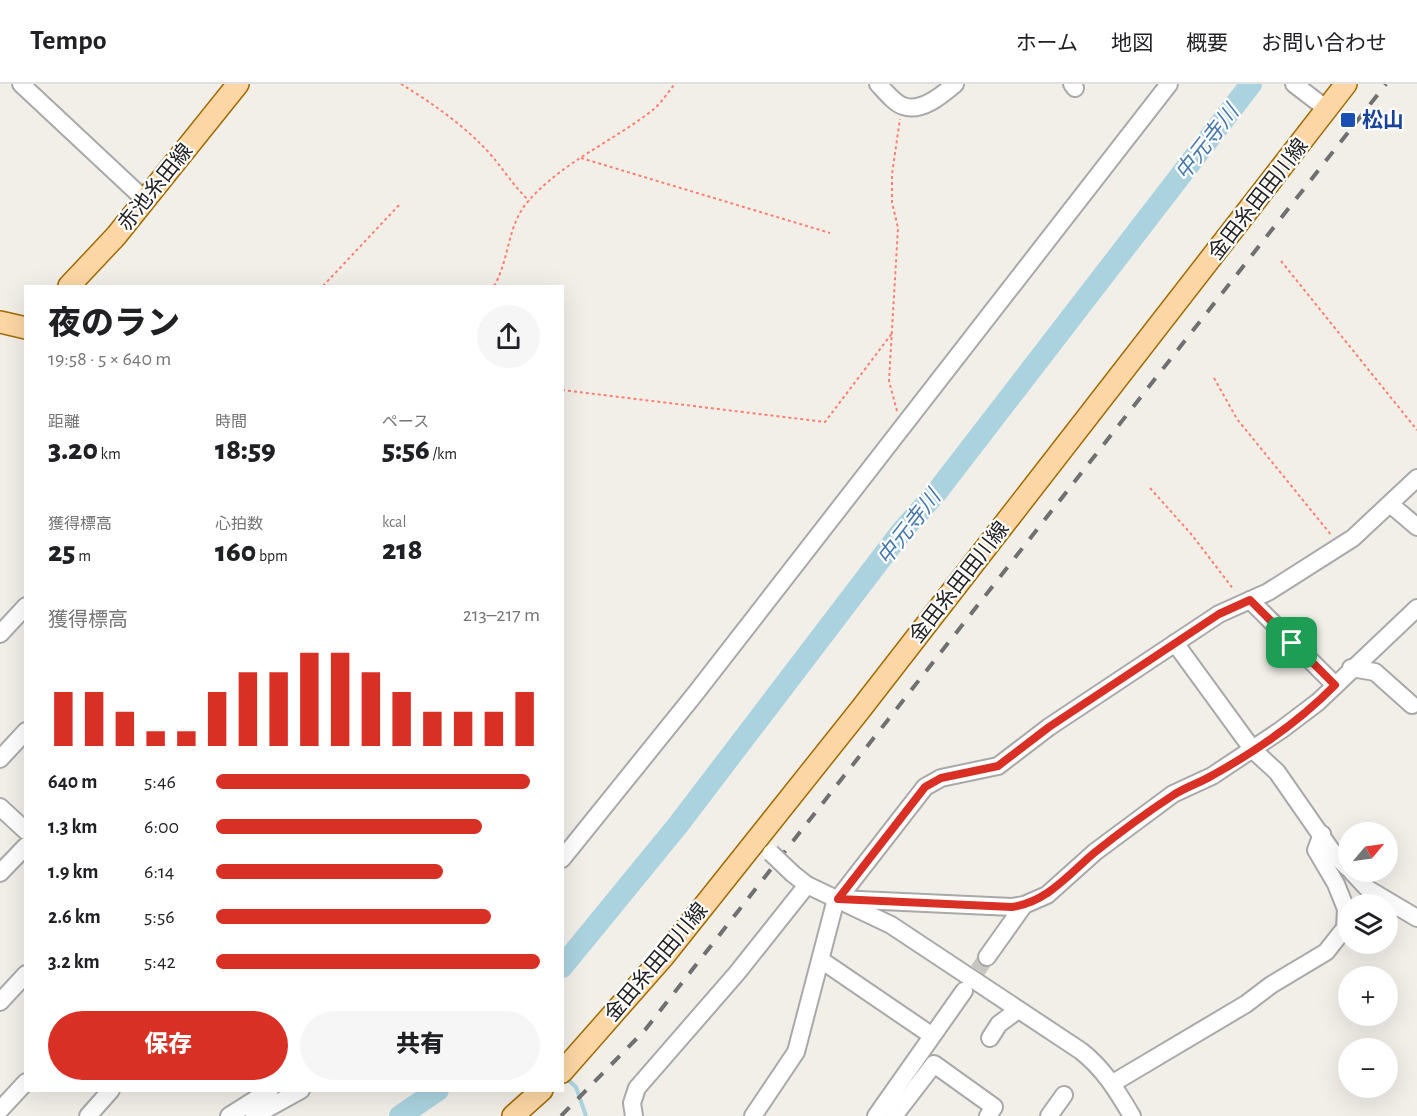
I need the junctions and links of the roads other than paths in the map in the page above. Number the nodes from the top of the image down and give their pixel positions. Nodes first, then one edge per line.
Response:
1 (21, 84) edge
2 (238, 84) edge
3 (878, 84) edge
4 (955, 84) edge
5 (1169, 84) edge
6 (1294, 84) edge
7 (1346, 84) edge
8 (1322, 106) junction
9 (144, 199) junction
10 (70, 285) edge
11 (0, 322) edge
12 (24, 328) edge
13 (1417, 478) edge
14 (1390, 504) junction
15 (1417, 527) edge
16 (1247, 602) junction
17 (24, 608) edge
18 (1417, 608) edge
19 (0, 633) edge
20 (1175, 643) junction
21 (1351, 668) junction
22 (1335, 685) junction
23 (1412, 705) dead end
24 (24, 733) edge
25 (1254, 750) junction
26 (0, 759) edge
27 (0, 807) edge
28 (24, 829) edge
29 (588, 829) junction
30 (1322, 834) junction
31 (564, 843) edge
32 (763, 846) junction
33 (24, 848) edge
34 (564, 857) edge
35 (1338, 857) edge
36 (0, 873) edge
37 (1361, 882) edge
38 (807, 885) junction
39 (838, 899) junction
40 (1024, 905) junction
41 (1417, 918) edge
42 (987, 957) tunnel mouth
43 (821, 960) junction
44 (24, 976) edge
45 (964, 991) tunnel mouth
46 (0, 1002) edge
47 (1018, 1010) junction
48 (931, 1035) junction
49 (990, 1038) dead end
50 (564, 1070) edge
51 (1113, 1083) junction
52 (24, 1084) edge
53 (109, 1092) edge
54 (267, 1092) edge
55 (297, 1092) edge
56 (540, 1092) edge
57 (1064, 1095) dead end
58 (0, 1110) edge
59 (87, 1116) edge
60 (229, 1116) edge
61 (254, 1116) edge
62 (513, 1116) edge
63 (634, 1116) edge
64 (753, 1116) edge
65 (876, 1116) edge
66 (894, 1116) edge
67 (988, 1116) edge
68 (1048, 1116) edge
69 (1132, 1116) edge

1 - 9 street
2 - 9 main road, 赤池糸田線
3 - 4 street
5 - 29 street
6 - 8 street
7 - 8 main road, 金田糸田田川線
8 - 32 main road, 金田糸田田川線
9 - 10 main road, 赤池糸田線
11 - 12 main road
13 - 14 street
14 - 15 street
14 - 16 street
16 - 20 street
16 - 22 street
17 - 19 street
18 - 21 street
20 - 25 street
20 - 39 street
21 - 22 street
21 - 23 street
22 - 25 street
24 - 26 street
25 - 30 street
25 - 40 street
27 - 28 street
29 - 31 street
29 - 34 street
30 - 35 street
30 - 51 street
32 - 38 street, bridge
32 - 50 main road, 金田糸田田川線
33 - 36 street
37 - 41 street
38 - 39 street
38 - 63 street
39 - 40 street
39 - 43 street
39 - 47 street
40 - 42 street
43 - 48 street
43 - 64 street
44 - 46 street
45 - 48 street
47 - 49 street
47 - 51 street
48 - 65 street
51 - 69 street
52 - 58 street
53 - 59 street
54 - 60 street
55 - 61 street
56 - 62 main road
57 - 68 street
66 - 67 street

